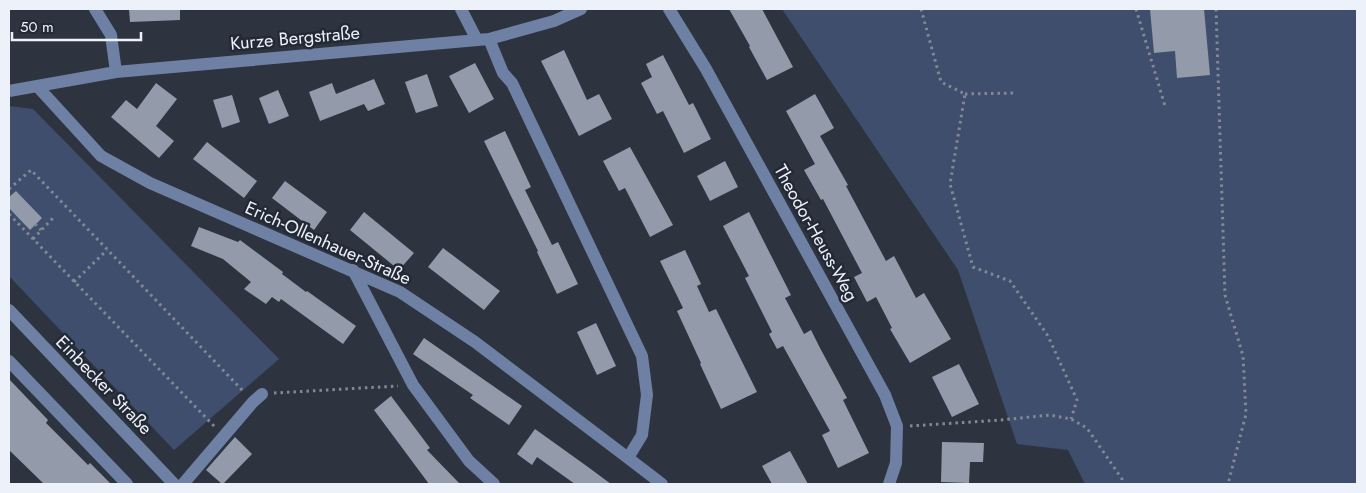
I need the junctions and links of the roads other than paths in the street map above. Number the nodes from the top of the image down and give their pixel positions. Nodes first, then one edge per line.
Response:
1 (95, 9) edge
2 (461, 9) edge
3 (581, 9) edge
4 (669, 9) edge
5 (483, 39) junction
6 (116, 72) junction
7 (37, 86) junction
8 (9, 91) edge
9 (353, 270) junction
10 (9, 310) edge
11 (9, 361) edge
12 (258, 398) road end
13 (628, 458) junction
14 (127, 484) edge
15 (174, 484) edge
16 (183, 484) edge
17 (494, 484) edge
18 (662, 484) edge
19 (889, 484) edge

1 - 6 street
2 - 5 street
3 - 5 street, Kurze Bergstraße
4 - 19 street, Theodor-Heuss-Weg
5 - 6 street, Kurze Bergstraße
5 - 13 street
6 - 7 street, Kurze Bergstraße
7 - 8 street, Kurze Bergstraße
7 - 9 street, Erich-Ollenhauer-Straße
9 - 13 street, Erich-Ollenhauer-Straße
9 - 17 street
10 - 15 street, Einbecker Straße
11 - 14 street
12 - 16 street
13 - 18 street

